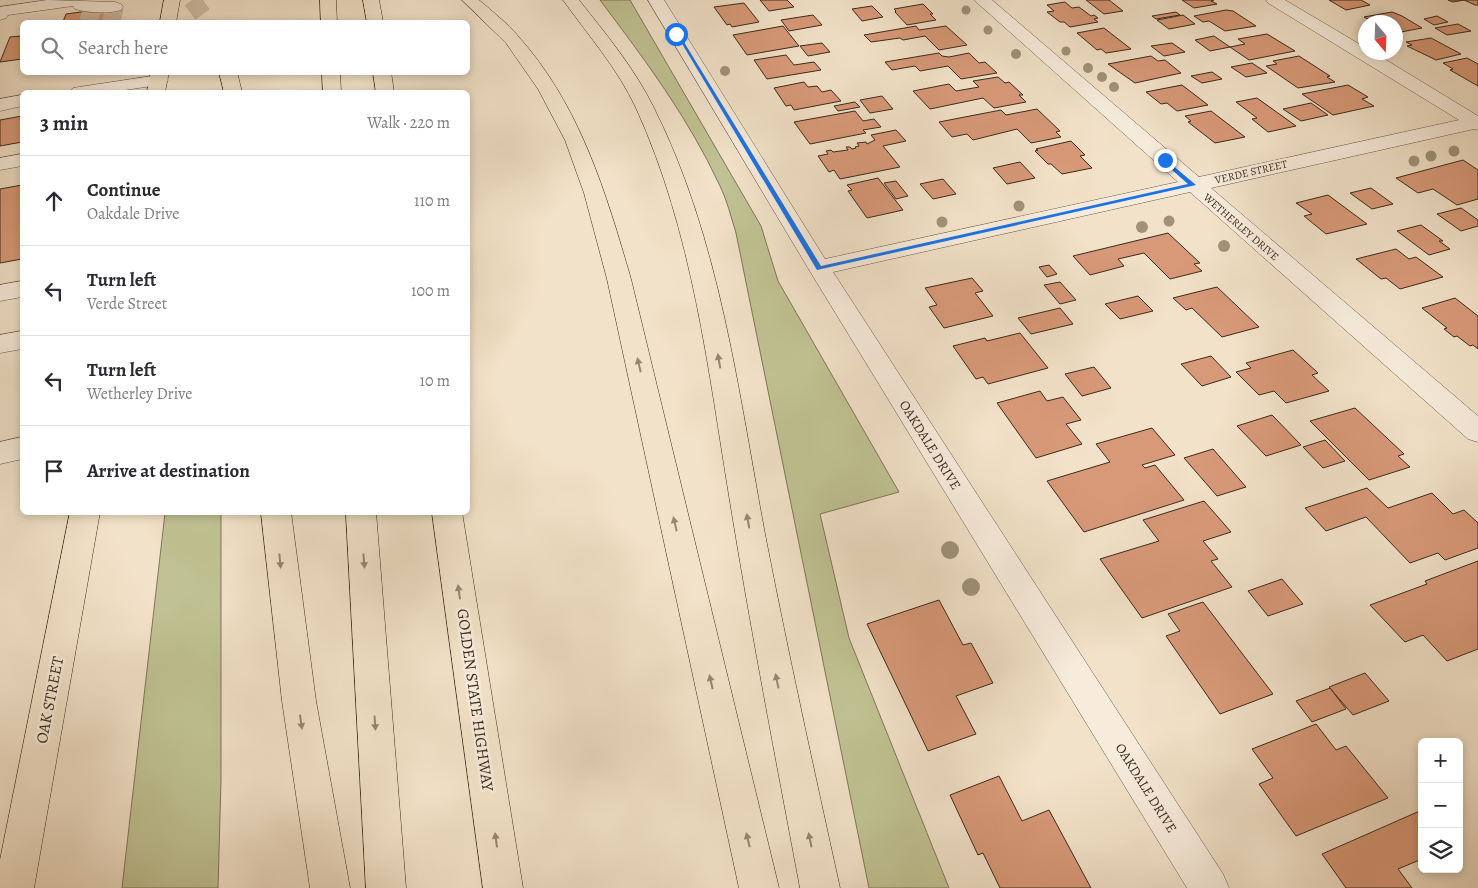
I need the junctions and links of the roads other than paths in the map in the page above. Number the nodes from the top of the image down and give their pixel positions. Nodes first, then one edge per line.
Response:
1 (172, 0) edge
2 (328, 0) edge
3 (371, 0) edge
4 (470, 0) edge
5 (572, 0) edge
6 (656, 0) edge
7 (982, 0) edge
8 (1274, 0) edge
9 (85, 3) edge
10 (115, 7) dead end
11 (2, 9) edge
12 (59, 17) dead end
13 (168, 20) edge
14 (329, 20) edge
15 (375, 20) edge
16 (229, 75) edge
17 (331, 75) edge
18 (382, 75) edge
19 (158, 82) edge
20 (95, 90) edge
21 (233, 90) edge
22 (332, 90) edge
23 (385, 90) edge
24 (20, 101) edge
25 (0, 105) edge
26 (1477, 123) edge
27 (20, 160) edge
28 (0, 164) edge
29 (1193, 185) junction
30 (819, 268) junction
31 (20, 289) edge
32 (0, 293) edge
33 (20, 340) edge
34 (0, 344) edge
35 (1478, 432) edge
36 (20, 448) edge
37 (0, 453) edge
38 (85, 515) edge
39 (276, 515) edge
40 (360, 515) edge
41 (447, 515) edge
42 (11, 876) edge
43 (330, 888) edge
44 (386, 888) edge
45 (503, 888) edge
46 (759, 888) edge
47 (820, 888) edge
48 (1209, 888) edge

1 - 13 main road
2 - 14 main road
3 - 15 main road
46 -> 4 main road
47 -> 5 main road
6 - 30 street, OAKDALE DRIVE
7 - 29 street, WETHERLEY DRIVE
8 - 26 street
9 - 10 street
9 - 11 street
9 - 12 street
16 - 21 main road
17 - 22 main road
18 - 23 main road
19 - 20 street
24 - 25 street
26 - 29 street, VERDE STREET
27 - 28 street
29 - 30 street, VERDE STREET
29 - 35 street, WETHERLEY DRIVE
30 - 48 street, OAKDALE DRIVE
31 - 32 street
33 - 34 street
36 - 37 street
38 - 42 main road, OAK STREET
39 -> 43 main road
40 -> 44 main road
45 -> 41 main road, GOLDEN STATE HIGHWAY

